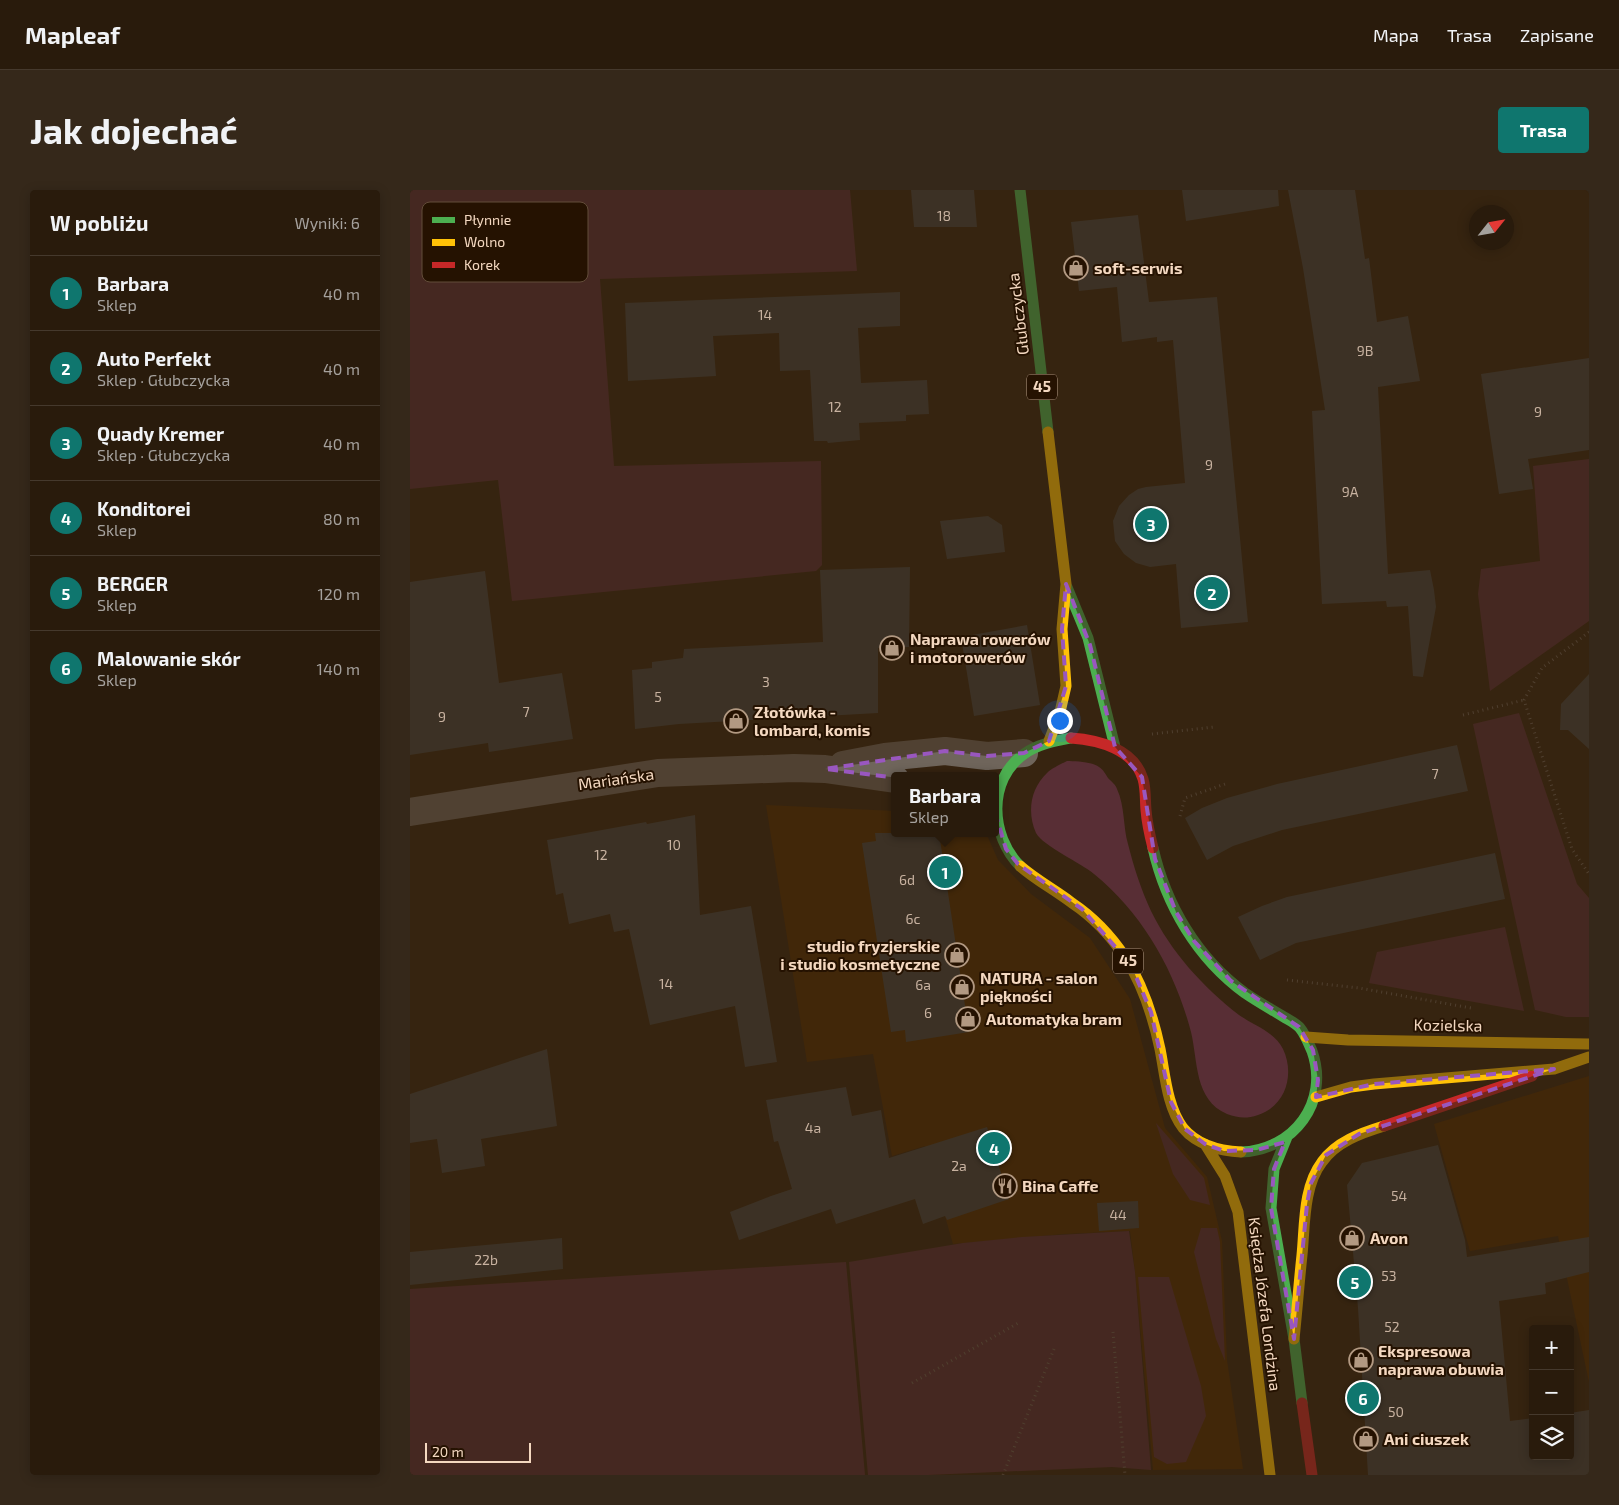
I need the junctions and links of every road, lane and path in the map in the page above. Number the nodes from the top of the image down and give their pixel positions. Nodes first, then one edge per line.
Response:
1 (1020, 190) edge
2 (1066, 584) junction
3 (1589, 632) edge
4 (1524, 700) junction
5 (1463, 714) dead end
6 (1214, 727) dead end
7 (1150, 735) dead end
8 (1049, 741) junction
9 (1115, 748) junction
10 (1024, 753) junction
11 (825, 768) junction
12 (891, 778) edge
13 (1228, 783) dead end
14 (999, 792) edge
15 (410, 812) edge
16 (1179, 822) dead end
17 (999, 825) edge
18 (1589, 874) edge
19 (1282, 979) dead end
20 (1359, 988) dead end
21 (1306, 1037) junction
22 (1589, 1044) edge
23 (1589, 1057) edge
24 (1554, 1069) junction
25 (1316, 1097) junction
26 (1287, 1137) junction
27 (1205, 1144) junction
28 (1020, 1322) dead end
29 (1112, 1332) dead end
30 (1294, 1339) junction
31 (1054, 1348) dead end
32 (912, 1383) dead end
33 (1003, 1475) edge
34 (1125, 1475) edge
35 (1270, 1475) edge
36 (1312, 1475) edge

1 - 2 main road, Głubczycka / 45
2 - 8 main road, Głubczycka / 45
2 - 9 main road, Głubczycka / 45
3 - 4 path
4 - 5 path
4 - 18 path
6 - 7 path
8 - 9 main road, 45
8 - 10 main road, 45
9 - 21 main road, 45
10 - 11 street, Mariańska
10 - 14 main road, 45
11 - 12 street, Mariańska
11 - 15 street, Mariańska
13 - 16 path
17 - 27 main road, 45
19 - 20 path
21 - 22 main road, Kozielska
21 - 25 main road, 45
23 - 24 main road
24 - 25 main road
24 - 30 main road
25 - 26 main road, 45
26 - 27 main road, 45
26 - 30 main road
27 - 35 main road, Księdza Józefa Londzina
28 - 32 path
29 - 34 path
30 - 36 main road, Księdza Józefa Londzina
31 - 33 path

